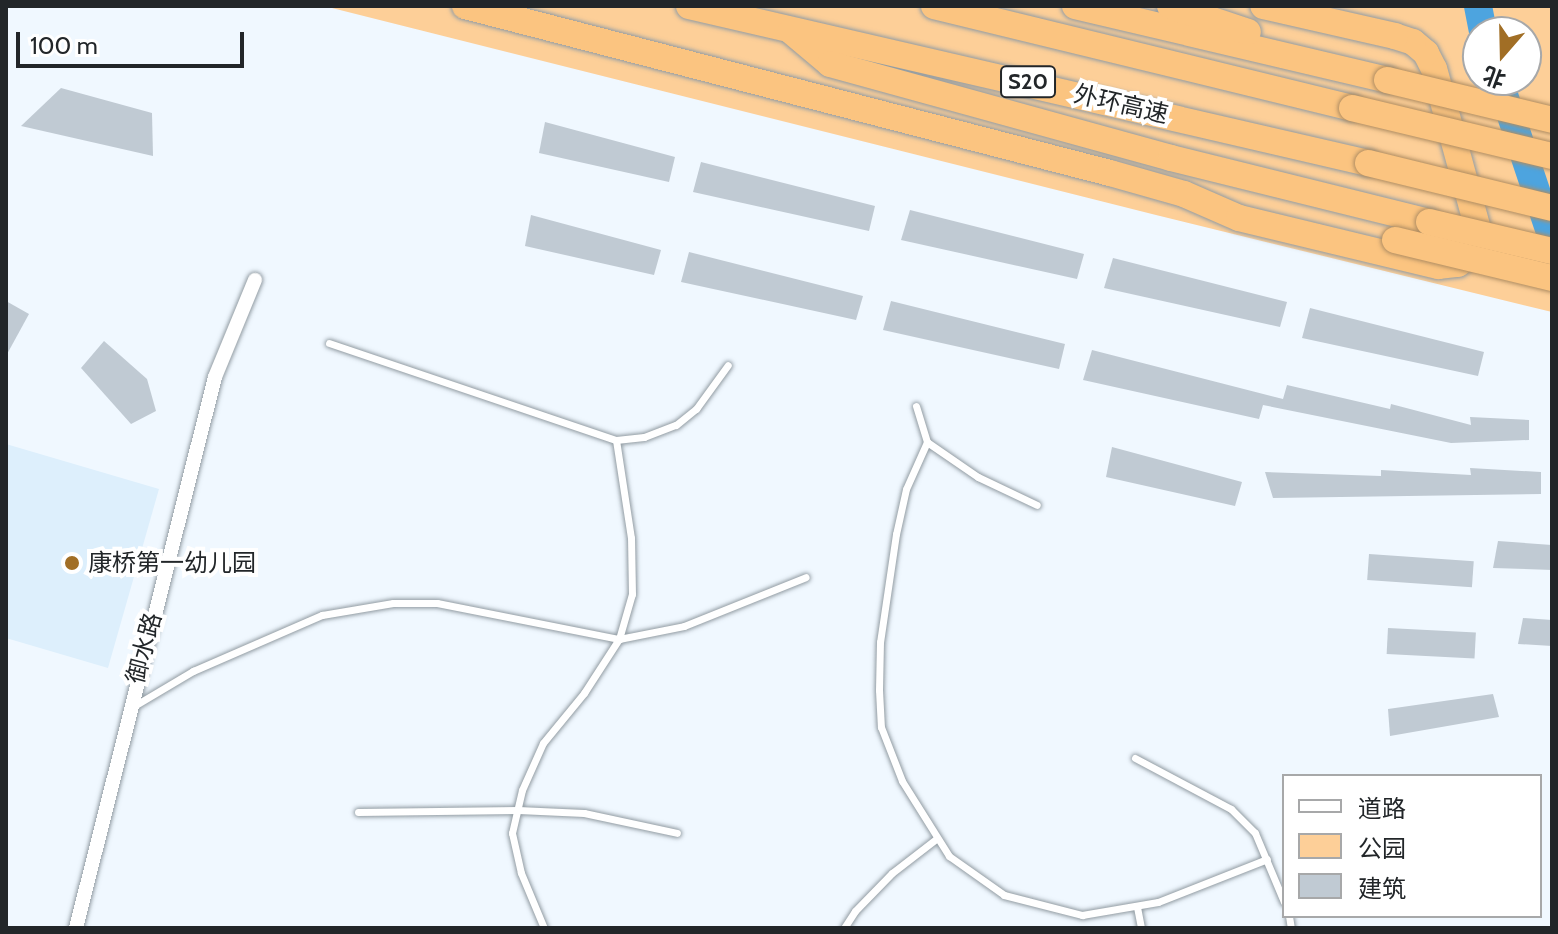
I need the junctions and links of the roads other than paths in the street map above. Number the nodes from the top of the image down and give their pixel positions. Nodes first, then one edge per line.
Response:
1 (465, 6) edge
2 (689, 6) edge
3 (934, 6) edge
4 (1075, 6) edge
5 (1170, 6) edge
6 (1263, 6) edge
7 (785, 26) junction
8 (1301, 60) junction
9 (1552, 120) edge
10 (1122, 145) junction
11 (1552, 156) edge
12 (1184, 194) junction
13 (1231, 201) junction
14 (1552, 208) edge
15 (1552, 251) edge
16 (1552, 278) edge
17 (255, 280) dead end
18 (329, 343) dead end
19 (728, 365) dead end
20 (916, 406) dead end
21 (616, 440) junction
22 (927, 442) junction
23 (1037, 505) dead end
24 (806, 577) dead end
25 (619, 639) junction
26 (129, 709) junction
27 (1135, 758) dead end
28 (518, 810) junction
29 (358, 812) dead end
30 (677, 833) dead end
31 (936, 839) junction
32 (1267, 859) junction
33 (1282, 897) edge
34 (1137, 907) junction
35 (76, 928) edge
36 (544, 928) edge
37 (844, 928) edge
38 (1141, 928) edge

1 - 12 highway
2 - 7 highway, 外环高速 / S20
3 - 11 highway, 外环高速 / S20, bridge
4 - 8 highway
5 - 8 highway
6 - 12 highway
7 - 10 highway
7 - 14 highway, 外环高速 / S20, bridge
8 - 9 highway, bridge
10 - 13 highway
10 - 15 highway, bridge
12 - 13 highway
13 - 16 highway, bridge
17 - 26 street, 御水路
18 - 21 lane
19 - 21 lane
20 - 22 lane
21 - 25 lane
22 - 23 lane
22 - 31 lane
24 - 25 lane
25 - 26 lane
25 - 28 lane
26 - 35 street, 御水路
27 - 32 lane
28 - 29 lane
28 - 30 lane
28 - 36 lane
31 - 34 lane
31 - 37 lane
32 - 33 lane
32 - 34 lane
34 - 38 lane

